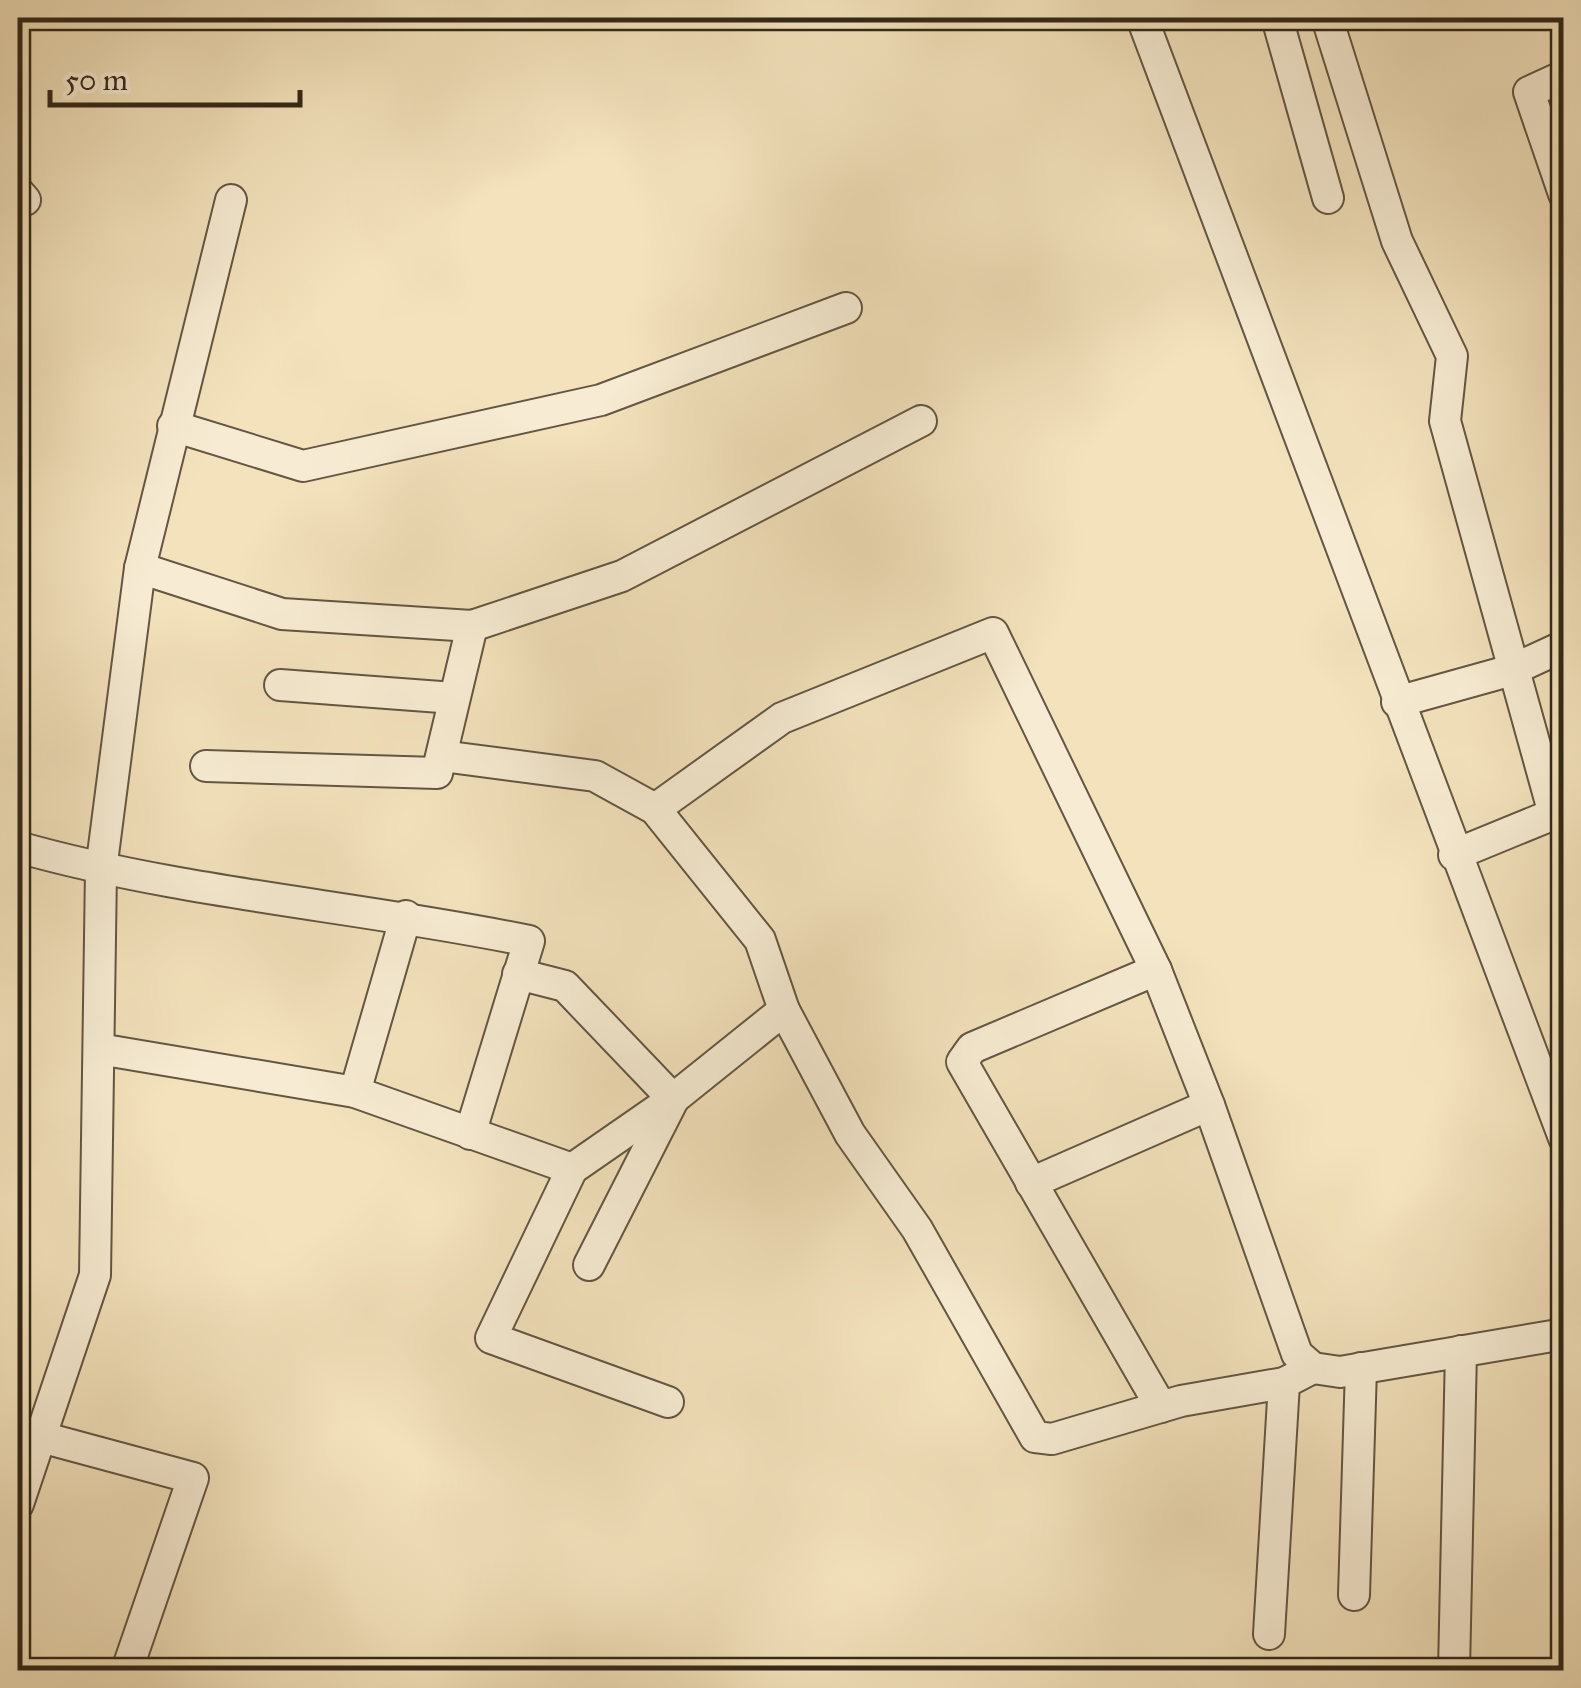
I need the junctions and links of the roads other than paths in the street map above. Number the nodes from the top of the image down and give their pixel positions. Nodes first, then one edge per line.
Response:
1 (1142, 18) edge
2 (1280, 18) edge
3 (1328, 18) edge
4 (1564, 76) edge
5 (1564, 194) edge
6 (1328, 198) dead end
7 (231, 200) dead end
8 (846, 308) dead end
9 (922, 421) dead end
10 (172, 426) junction
11 (140, 568) junction
12 (472, 626) junction
13 (1564, 646) edge
14 (1512, 670) junction
15 (280, 685) dead end
16 (454, 698) junction
17 (1396, 702) junction
18 (442, 756) junction
19 (206, 766) dead end
20 (655, 809) junction
21 (1559, 828) edge
22 (18, 847) edge
23 (1454, 855) junction
24 (101, 870) junction
25 (406, 916) junction
26 (1156, 970) junction
27 (518, 974) junction
28 (784, 1010) junction
29 (99, 1048) junction
30 (355, 1092) junction
31 (673, 1100) junction
32 (1209, 1106) junction
33 (470, 1134) junction
34 (1564, 1138) edge
35 (572, 1169) junction
36 (1032, 1182) junction
37 (589, 1265) dead end
38 (1564, 1334) edge
39 (1461, 1351) junction
40 (1313, 1368) junction
41 (1361, 1368) junction
42 (1284, 1383) junction
43 (668, 1402) dead end
44 (1161, 1406) junction
45 (40, 1438) junction
46 (18, 1504) edge
47 (1354, 1595) dead end
48 (1268, 1634) dead end
49 (127, 1670) edge
50 (1454, 1670) edge

1 - 17 street
2 - 6 street
3 - 14 street
4 - 5 street
7 - 10 street
8 - 10 street
9 - 12 street
10 - 11 street
11 - 12 street
11 - 24 street
12 - 16 street
13 - 14 street
14 - 17 street
14 - 21 street
15 - 16 street
16 - 18 street
17 - 23 street
18 - 19 street
18 - 20 street
20 - 26 street
20 - 28 street
21 - 23 street
22 - 24 street
23 - 34 street
24 - 25 street
24 - 29 street
25 - 27 street
25 - 30 street
26 - 32 street
26 - 36 street
27 - 31 street
27 - 33 street
28 - 31 street
28 - 44 street
29 - 30 street
29 - 45 street
30 - 33 street
31 - 35 street
31 - 37 street
32 - 36 street
32 - 40 street
33 - 35 street
35 - 43 street
36 - 44 street
38 - 39 street
39 - 41 street
39 - 50 street
40 - 41 street
40 - 42 street
41 - 47 street
42 - 44 street
42 - 48 street
45 - 46 street
45 - 49 street

